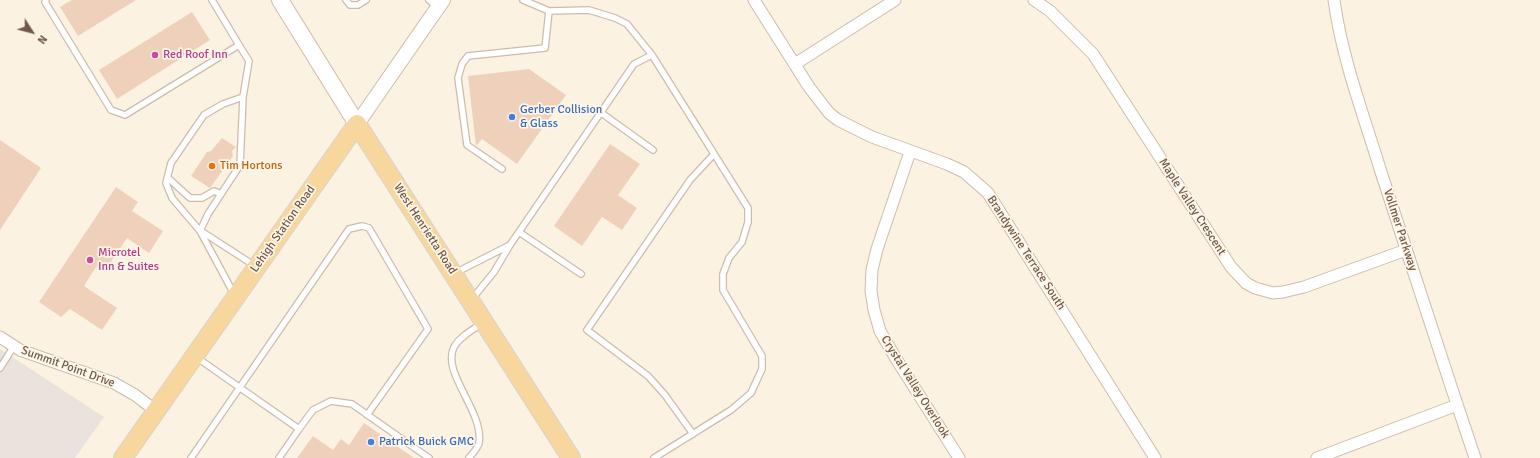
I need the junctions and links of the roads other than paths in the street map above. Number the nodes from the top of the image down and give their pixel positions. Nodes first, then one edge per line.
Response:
1 (46, 0) edge
2 (212, 0) edge
3 (280, 0) edge
4 (346, 0) edge
5 (366, 0) edge
6 (523, 0) edge
7 (754, 0) edge
8 (895, 0) edge
9 (1034, 0) edge
10 (1334, 0) edge
11 (437, 2) edge
12 (549, 11) junction
13 (239, 45) junction
14 (652, 55) junction
15 (796, 64) junction
16 (243, 97) junction
17 (600, 112) junction
18 (357, 124) junction
19 (653, 150) dead end
20 (910, 152) junction
21 (714, 154) junction
22 (502, 169) dead end
23 (168, 178) junction
24 (221, 194) junction
25 (200, 231) junction
26 (519, 232) junction
27 (510, 245) junction
28 (1406, 250) junction
29 (256, 267) junction
30 (454, 274) junction
31 (581, 274) dead end
32 (236, 297) junction
33 (471, 301) junction
34 (484, 322) junction
35 (0, 337) edge
36 (14, 346) junction
37 (194, 356) junction
38 (0, 368) edge
39 (239, 388) junction
40 (1457, 405) junction
41 (156, 411) junction
42 (367, 415) junction
43 (299, 429) junction
44 (693, 434) junction
45 (123, 458) edge
46 (191, 458) edge
47 (278, 458) edge
48 (429, 458) edge
49 (469, 458) edge
50 (571, 458) edge
51 (655, 458) edge
52 (959, 458) edge
53 (1155, 458) edge
54 (1316, 458) edge
55 (1475, 458) edge

1 - 13 lane
2 - 13 lane
3 - 18 main road, West Henrietta Road
4 - 5 lane
6 - 12 lane
7 - 15 street, Brandywine Terrace South
8 - 15 street
9 - 28 street, Maple Valley Crescent
10 - 28 street, Vollmer Parkway
11 - 18 street, Lehigh Station Road
12 - 14 lane
12 - 22 lane
13 - 16 lane
14 - 17 lane
14 - 21 lane
15 - 20 street, Brandywine Terrace South
16 - 23 lane
16 - 24 lane
17 - 19 lane
17 - 26 lane
18 - 29 main road, Lehigh Station Road
18 - 30 main road, West Henrietta Road
20 - 52 street, Crystal Valley Overlook
20 - 53 street, Brandywine Terrace South
21 - 44 lane
21 - 44 lane
23 - 24 lane
23 - 25 lane
24 - 25 lane
25 - 29 lane
25 - 32 lane
26 - 27 lane
26 - 31 lane
27 - 30 lane
27 - 33 lane
28 - 40 street, Vollmer Parkway
29 - 32 main road, Lehigh Station Road
30 - 33 main road, West Henrietta Road
32 - 37 main road, Lehigh Station Road
33 - 34 main road, West Henrietta Road
34 - 49 lane
34 - 50 main road, West Henrietta Road
35 - 36 street, Summit Point Drive
36 - 38 lane
36 - 41 street, Summit Point Drive
37 - 39 lane
37 - 41 main road, Lehigh Station Road
39 - 42 lane
39 - 43 lane
39 - 46 lane
40 - 54 street
40 - 55 street, Vollmer Parkway
41 - 45 main road, Lehigh Station Road
42 - 43 lane
42 - 48 lane
43 - 47 lane
44 - 51 lane

